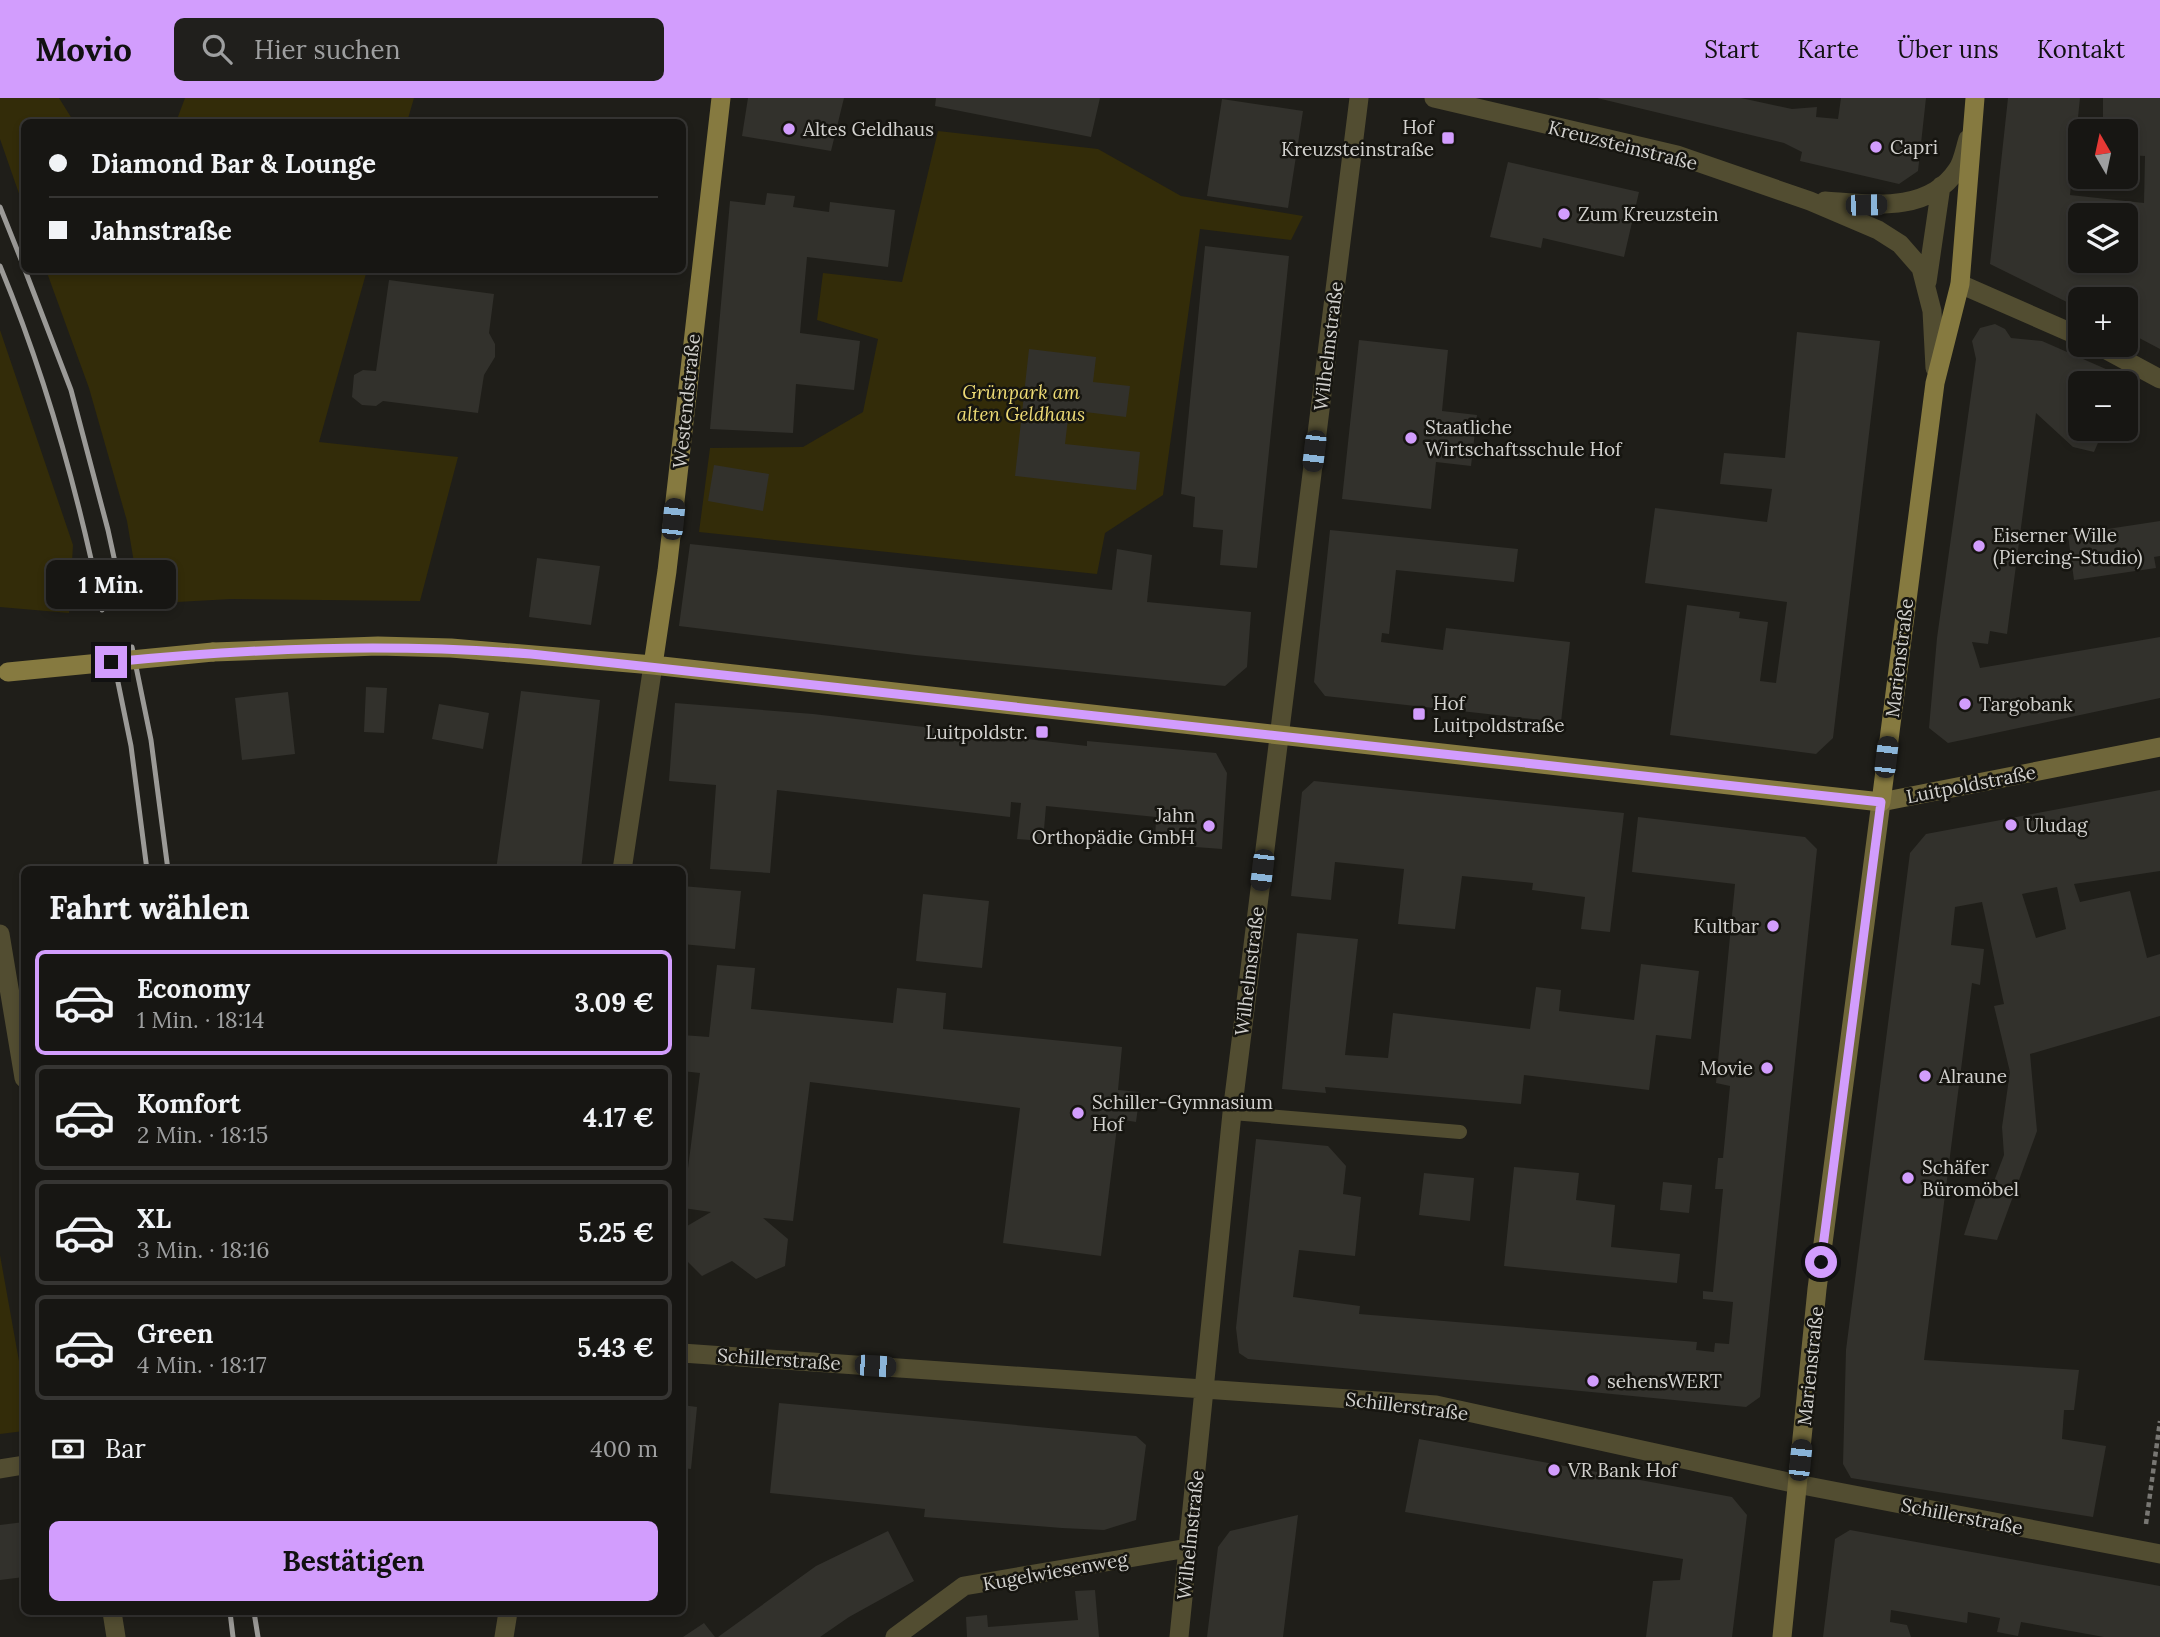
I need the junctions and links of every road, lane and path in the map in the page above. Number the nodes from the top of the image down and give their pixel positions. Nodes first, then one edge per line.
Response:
1 (721, 98) edge
2 (1359, 98) edge
3 (1434, 98) edge
4 (1975, 98) edge
5 (1972, 126) junction
6 (1941, 186) junction
7 (1810, 201) junction
8 (1927, 282) junction
9 (1960, 284) junction
10 (2068, 331) edge
11 (2119, 357) edge
12 (2160, 379) edge
13 (1935, 383) junction
14 (653, 665) junction
15 (4, 672) edge
16 (1278, 735) junction
17 (2160, 747) edge
18 (1881, 802) junction
19 (623, 866) edge
20 (0, 934) edge
21 (21, 1060) edge
22 (1232, 1113) junction
23 (1460, 1132) dead end
24 (686, 1353) edge
25 (1204, 1387) junction
26 (2160, 1421) edge
27 (21, 1466) edge
28 (0, 1469) edge
29 (1797, 1484) junction
30 (2148, 1500) dead end
31 (1188, 1548) junction
32 (2160, 1554) edge
33 (113, 1615) edge
34 (508, 1615) edge
35 (116, 1637) edge
36 (504, 1637) edge
37 (895, 1637) edge
38 (1179, 1637) edge
39 (1782, 1637) edge

1 - 14 main road, Westendstraße
2 - 16 street, Wilhelmstraße
3 - 7 street, Kreuzsteinstraße
4 - 5 main road, Marienstraße
5 - 6 street, Kreuzsteinstraße
5 - 9 main road, Marienstraße
6 - 7 street, Kreuzsteinstraße
6 - 8 street
7 - 8 street, Kreuzsteinstraße
8 - 13 street, Kreuzsteinstraße
9 - 10 street
9 - 13 main road, Marienstraße
11 - 12 street
13 - 18 main road, Marienstraße
14 - 15 main road, Luitpoldstraße, bridge
14 - 16 main road, Luitpoldstraße
14 - 19 street, Westendstraße
16 - 18 main road, Luitpoldstraße
16 - 22 street, Wilhelmstraße
17 - 18 main road, Luitpoldstraße
18 - 29 main road, Marienstraße
20 - 21 street
22 - 23 lane
22 - 25 street, Wilhelmstraße
24 - 25 street, Schillerstraße
25 - 29 street, Schillerstraße
25 - 31 street, Wilhelmstraße
26 - 30 path
27 - 28 street
29 - 32 street, Schillerstraße
29 - 39 main road, Marienstraße
31 - 37 street, Kugelwiesenweg
31 - 38 street, Wilhelmstraße
33 - 35 street
34 - 36 street

